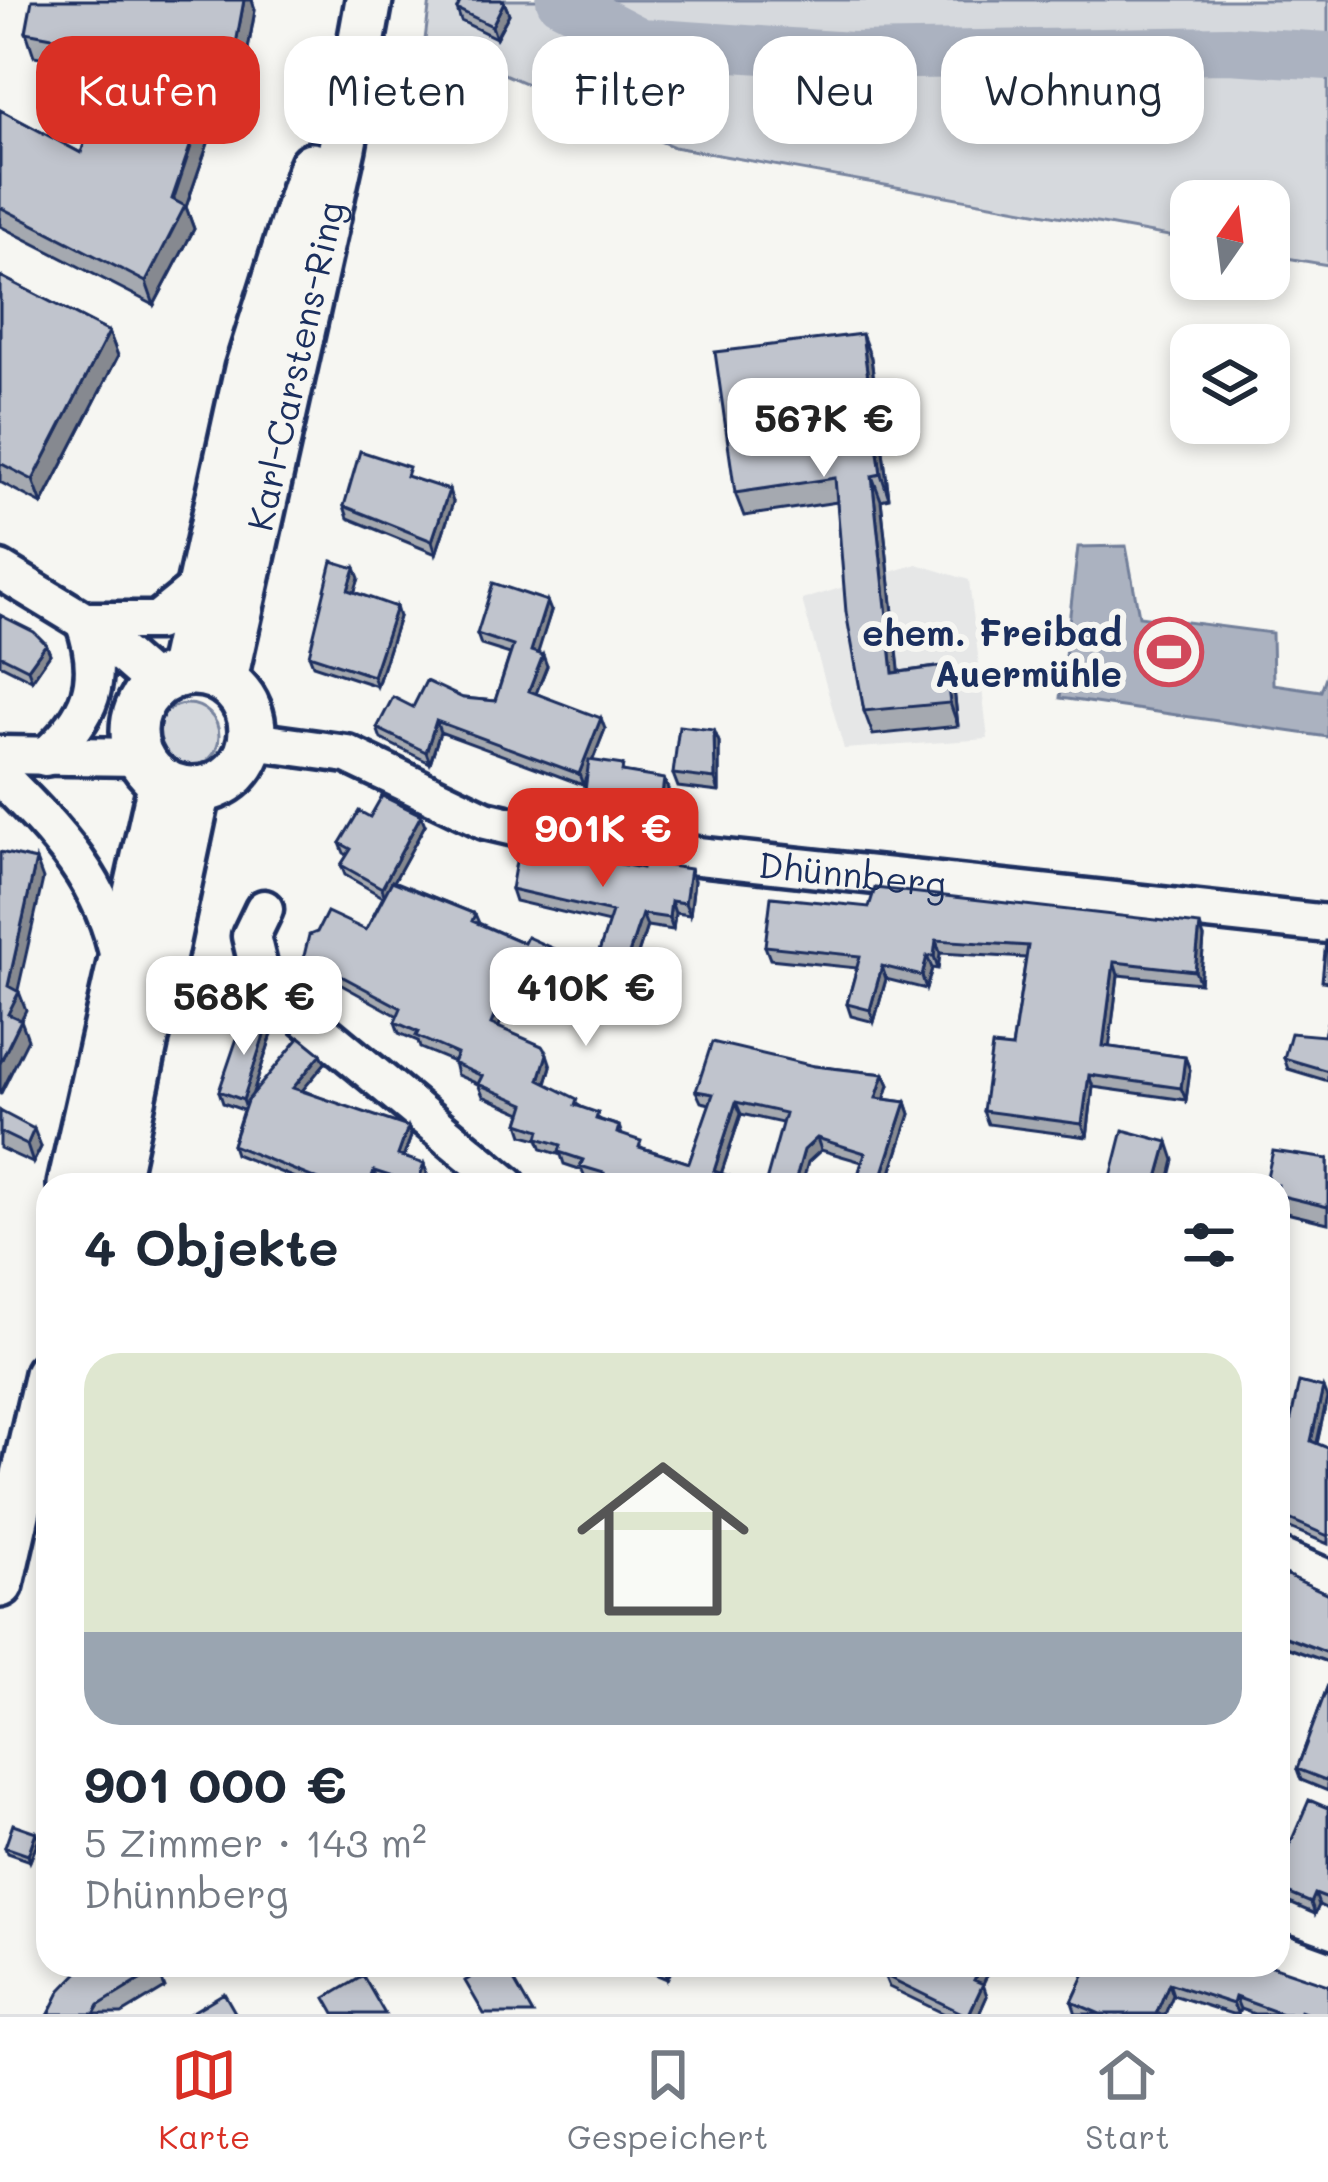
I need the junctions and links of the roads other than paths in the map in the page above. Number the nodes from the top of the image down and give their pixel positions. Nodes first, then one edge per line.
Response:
1 (368, 0) edge
2 (360, 36) edge
3 (320, 144) edge
4 (343, 144) edge
5 (0, 569) edge
6 (200, 586) junction
7 (85, 621) junction
8 (187, 679) junction
9 (252, 741) junction
10 (0, 755) edge
11 (45, 758) junction
12 (0, 776) edge
13 (167, 776) junction
14 (264, 909) dead end
15 (1328, 924) edge
16 (121, 967) junction
17 (262, 982) junction
18 (150, 1028) junction
19 (74, 1173) edge
20 (117, 1173) edge
21 (493, 1173) edge
22 (36, 1426) edge
23 (1290, 1562) edge
24 (1328, 1579) edge
25 (0, 1584) edge
26 (1290, 1956) edge
27 (1328, 1970) edge

1 - 2 main road, Karl-Carstens-Ring
3 - 6 main road, Karl-Carstens-Ring
4 - 8 main road, Karl-Carstens-Ring
5 - 7 street
6 - 7 street
6 - 8 main road, Karl-Carstens-Ring
7 - 8 street
7 - 11 street
8 - 9 main road
8 - 13 main road
9 - 13 main road
9 - 15 street, Dhünnberg
10 - 11 street
11 - 13 street
12 - 16 street
13 - 16 main road
13 - 18 main road
14 - 17 street
16 - 19 main road
17 - 18 street
17 - 21 street
18 - 20 main road
22 - 25 main road
23 - 24 street
26 - 27 street

